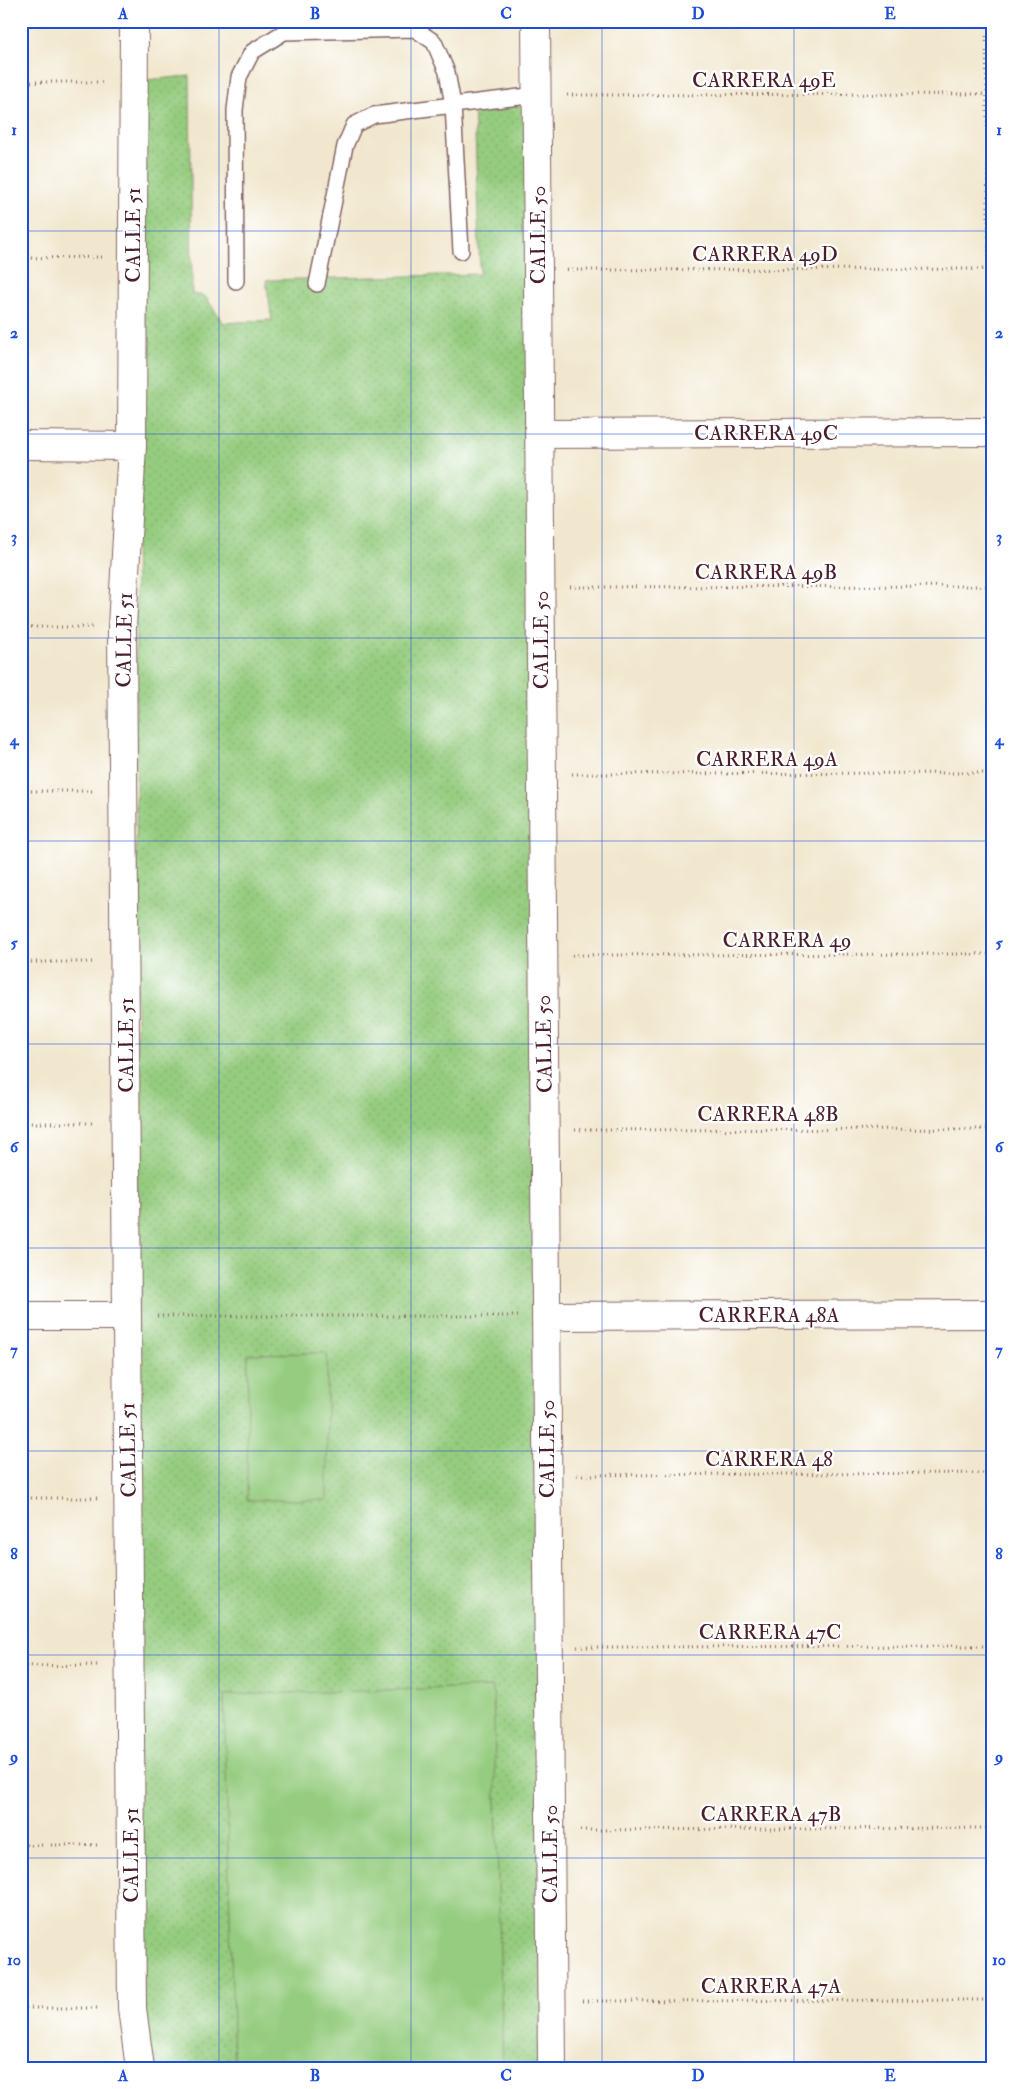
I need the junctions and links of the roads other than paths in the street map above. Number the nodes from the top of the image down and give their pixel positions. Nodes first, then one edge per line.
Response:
1 (134, 21) edge
2 (536, 21) edge
3 (537, 96) junction
4 (453, 105) junction
5 (461, 251) dead end
6 (236, 282) dead end
7 (317, 284) dead end
8 (991, 432) edge
9 (539, 434) junction
10 (21, 445) edge
11 (132, 446) junction
12 (992, 1314) edge
13 (21, 1316) edge
14 (127, 1316) junction
15 (546, 1316) junction
16 (140, 2068) edge
17 (552, 2068) edge

1 - 11 street, CALLE 51
2 - 3 street, CALLE 50
3 - 4 lane
3 - 9 street, CALLE 50
4 - 5 lane
4 - 6 lane
4 - 7 lane
8 - 9 street, CARRERA 49C
9 - 15 street, CALLE 50
10 - 11 street
11 - 14 street, CALLE 51
12 - 15 street, CARRERA 48A
13 - 14 street
14 - 16 street, CALLE 51
15 - 17 street, CALLE 50

